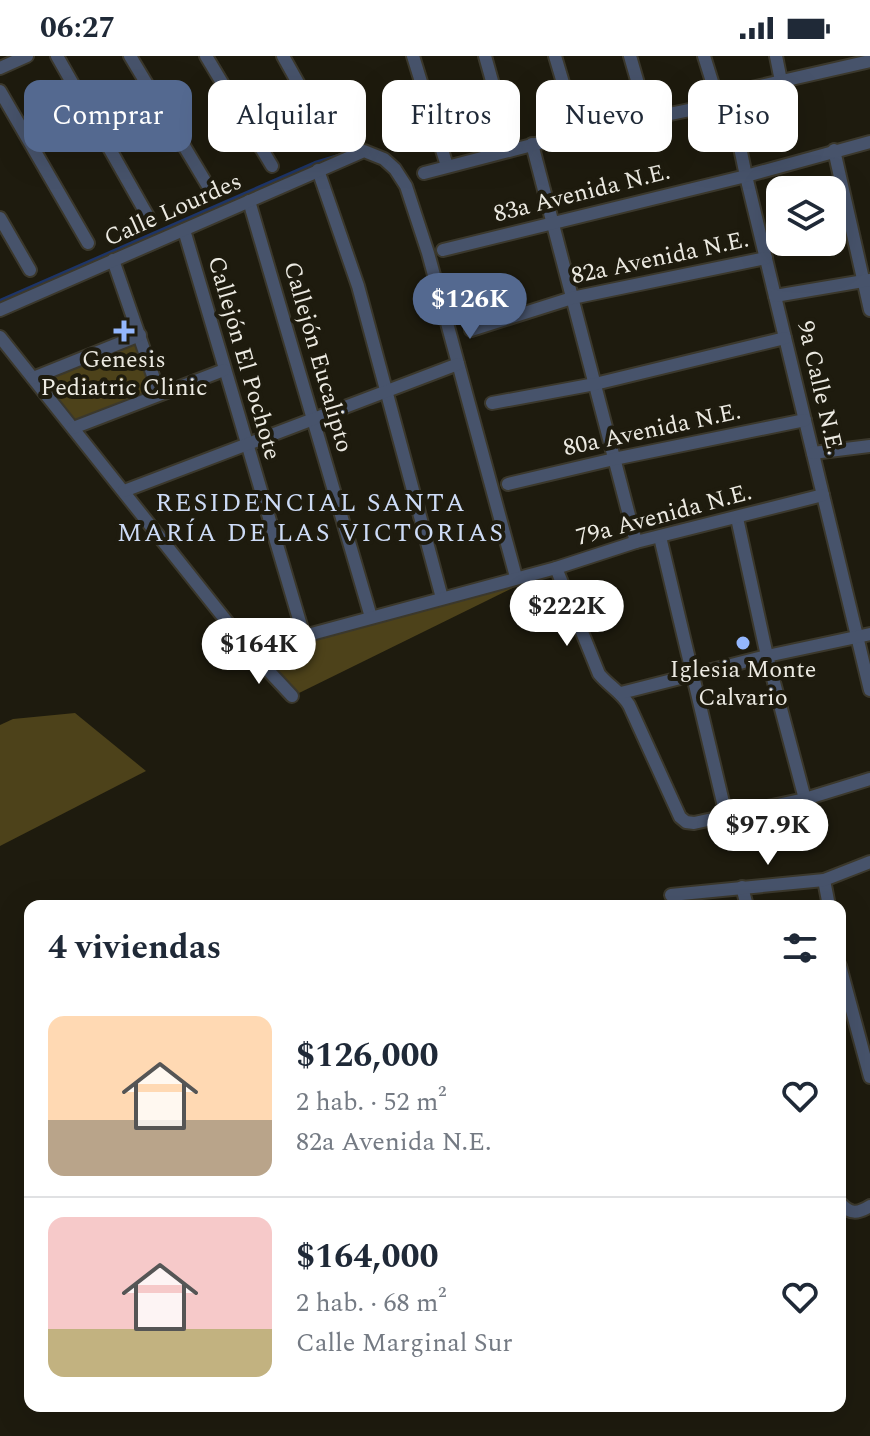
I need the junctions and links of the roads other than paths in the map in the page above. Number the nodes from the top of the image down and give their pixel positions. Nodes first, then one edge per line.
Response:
1 (27, 56) edge
2 (57, 56) edge
3 (130, 56) edge
4 (206, 56) edge
5 (283, 56) edge
6 (413, 56) edge
7 (485, 56) edge
8 (555, 56) edge
9 (630, 56) edge
10 (704, 56) edge
11 (776, 56) edge
12 (850, 61) edge
13 (870, 61) edge
14 (0, 68) edge
15 (296, 80) edge
16 (492, 80) edge
17 (562, 80) edge
18 (637, 80) edge
19 (715, 80) edge
20 (781, 80) edge
21 (784, 80) edge
22 (0, 91) edge
23 (870, 142) edge
24 (536, 143) edge
25 (532, 144) junction
26 (520, 147) edge
27 (834, 150) junction
28 (500, 152) edge
29 (739, 152) edge
30 (272, 166) dead end
31 (447, 166) junction
32 (318, 170) junction
33 (424, 173) dead end
34 (746, 176) junction
35 (211, 191) dead end
36 (249, 201) junction
37 (0, 218) edge
38 (150, 220) dead end
39 (553, 222) junction
40 (184, 230) junction
41 (88, 243) dead end
42 (443, 250) dead end
43 (766, 258) junction
44 (113, 260) junction
45 (30, 270) dead end
46 (867, 281) edge
47 (775, 296) junction
48 (572, 298) junction
49 (0, 310) edge
50 (870, 310) edge
51 (471, 330) dead end
52 (140, 335) junction
53 (0, 337) edge
54 (785, 338) junction
55 (458, 364) junction
56 (224, 370) junction
57 (33, 378) junction
58 (595, 384) junction
59 (386, 391) junction
60 (159, 393) junction
61 (492, 403) dead end
62 (313, 418) junction
63 (805, 420) junction
64 (73, 428) junction
65 (245, 443) junction
66 (870, 446) edge
67 (813, 453) junction
68 (614, 459) junction
69 (508, 484) dead end
70 (124, 491) junction
71 (823, 495) junction
72 (737, 518) junction
73 (660, 537) junction
74 (636, 542) junction
75 (556, 568) junction
76 (516, 577) junction
77 (442, 598) junction
78 (371, 617) junction
79 (304, 636) junction
80 (864, 636) edge
81 (252, 653) junction
82 (767, 656) junction
83 (694, 676) junction
84 (870, 690) edge
85 (621, 693) junction
86 (292, 696) dead end
87 (870, 779) edge
88 (805, 799) junction
89 (726, 815) junction
90 (870, 862) edge
91 (824, 880) junction
92 (742, 887) junction
93 (671, 895) dead end
94 (745, 900) edge
95 (828, 900) edge
96 (846, 988) edge
97 (870, 1077) edge
98 (868, 1208) edge
99 (846, 1209) edge

1 - 14 street
2 - 38 street
3 - 35 street
4 - 30 street
5 - 15 street
6 - 31 street
7 - 16 street
8 - 17 street
9 - 18 street
10 - 19 street, 9a Calle N.E.
11 - 20 street
12 - 13 street
12 - 21 street
22 - 41 street
23 - 27 street, 83a Avenida N.E.
24 - 25 street
25 - 26 street
25 - 39 street
27 - 34 street, 83a Avenida N.E.
27 - 46 street
28 - 31 street
29 - 34 street, 9a Calle N.E.
31 - 33 street
32 - 36 street, Calle Lourdes
32 - 55 street, Calle Lourdes
32 - 59 street
34 - 39 street, 83a Avenida N.E.
34 - 43 street, 9a Calle N.E.
36 - 40 street, Calle Lourdes
36 - 62 street, Callejón Eucalipto
37 - 45 street
39 - 42 street, 83a Avenida N.E.
39 - 48 street
40 - 44 street, Calle Lourdes
40 - 56 street, Callejón El Pochote
43 - 47 street, 9a Calle N.E.
43 - 48 street, 82a Avenida N.E.
44 - 49 street, Calle Lourdes
44 - 52 street
46 - 47 street
46 - 50 street
47 - 54 street, 9a Calle N.E.
48 - 51 street, 82a Avenida N.E.
48 - 58 street
52 - 57 street
52 - 60 street
53 - 57 street
54 - 58 street
54 - 63 street, 9a Calle N.E.
55 - 59 street
55 - 76 street
56 - 60 street
56 - 65 street, Callejón El Pochote
57 - 64 street
58 - 61 street
58 - 68 street
59 - 62 street
59 - 77 street
60 - 64 street
62 - 65 street
62 - 78 street, Callejón Eucalipto
63 - 67 street, 9a Calle N.E.
63 - 68 street, 80a Avenida N.E.
64 - 70 street
65 - 70 street
65 - 79 street, Callejón El Pochote
66 - 67 street
67 - 71 street, 9a Calle N.E.
68 - 69 street, 80a Avenida N.E.
68 - 74 street
70 - 81 street
71 - 72 street, 79a Avenida N.E.
71 - 80 street, 9a Calle N.E.
72 - 73 street, 79a Avenida N.E.
72 - 82 street
73 - 74 street, 79a Avenida N.E.
73 - 83 street
74 - 75 street, 79a Avenida N.E.
75 - 76 street, 79a Avenida N.E.
75 - 85 street
76 - 77 street, 79a Avenida N.E.
77 - 78 street, 79a Avenida N.E.
78 - 79 street, 79a Avenida N.E.
79 - 81 street, 79a Avenida N.E.
80 - 82 street
80 - 84 street, 9a Calle N.E.
81 - 86 street
82 - 83 street
82 - 88 street
83 - 85 street
83 - 89 street
85 - 89 street
87 - 88 street
88 - 89 street
90 - 91 street
91 - 92 street
91 - 95 street
92 - 93 street
92 - 94 street
96 - 97 street
98 - 99 street

